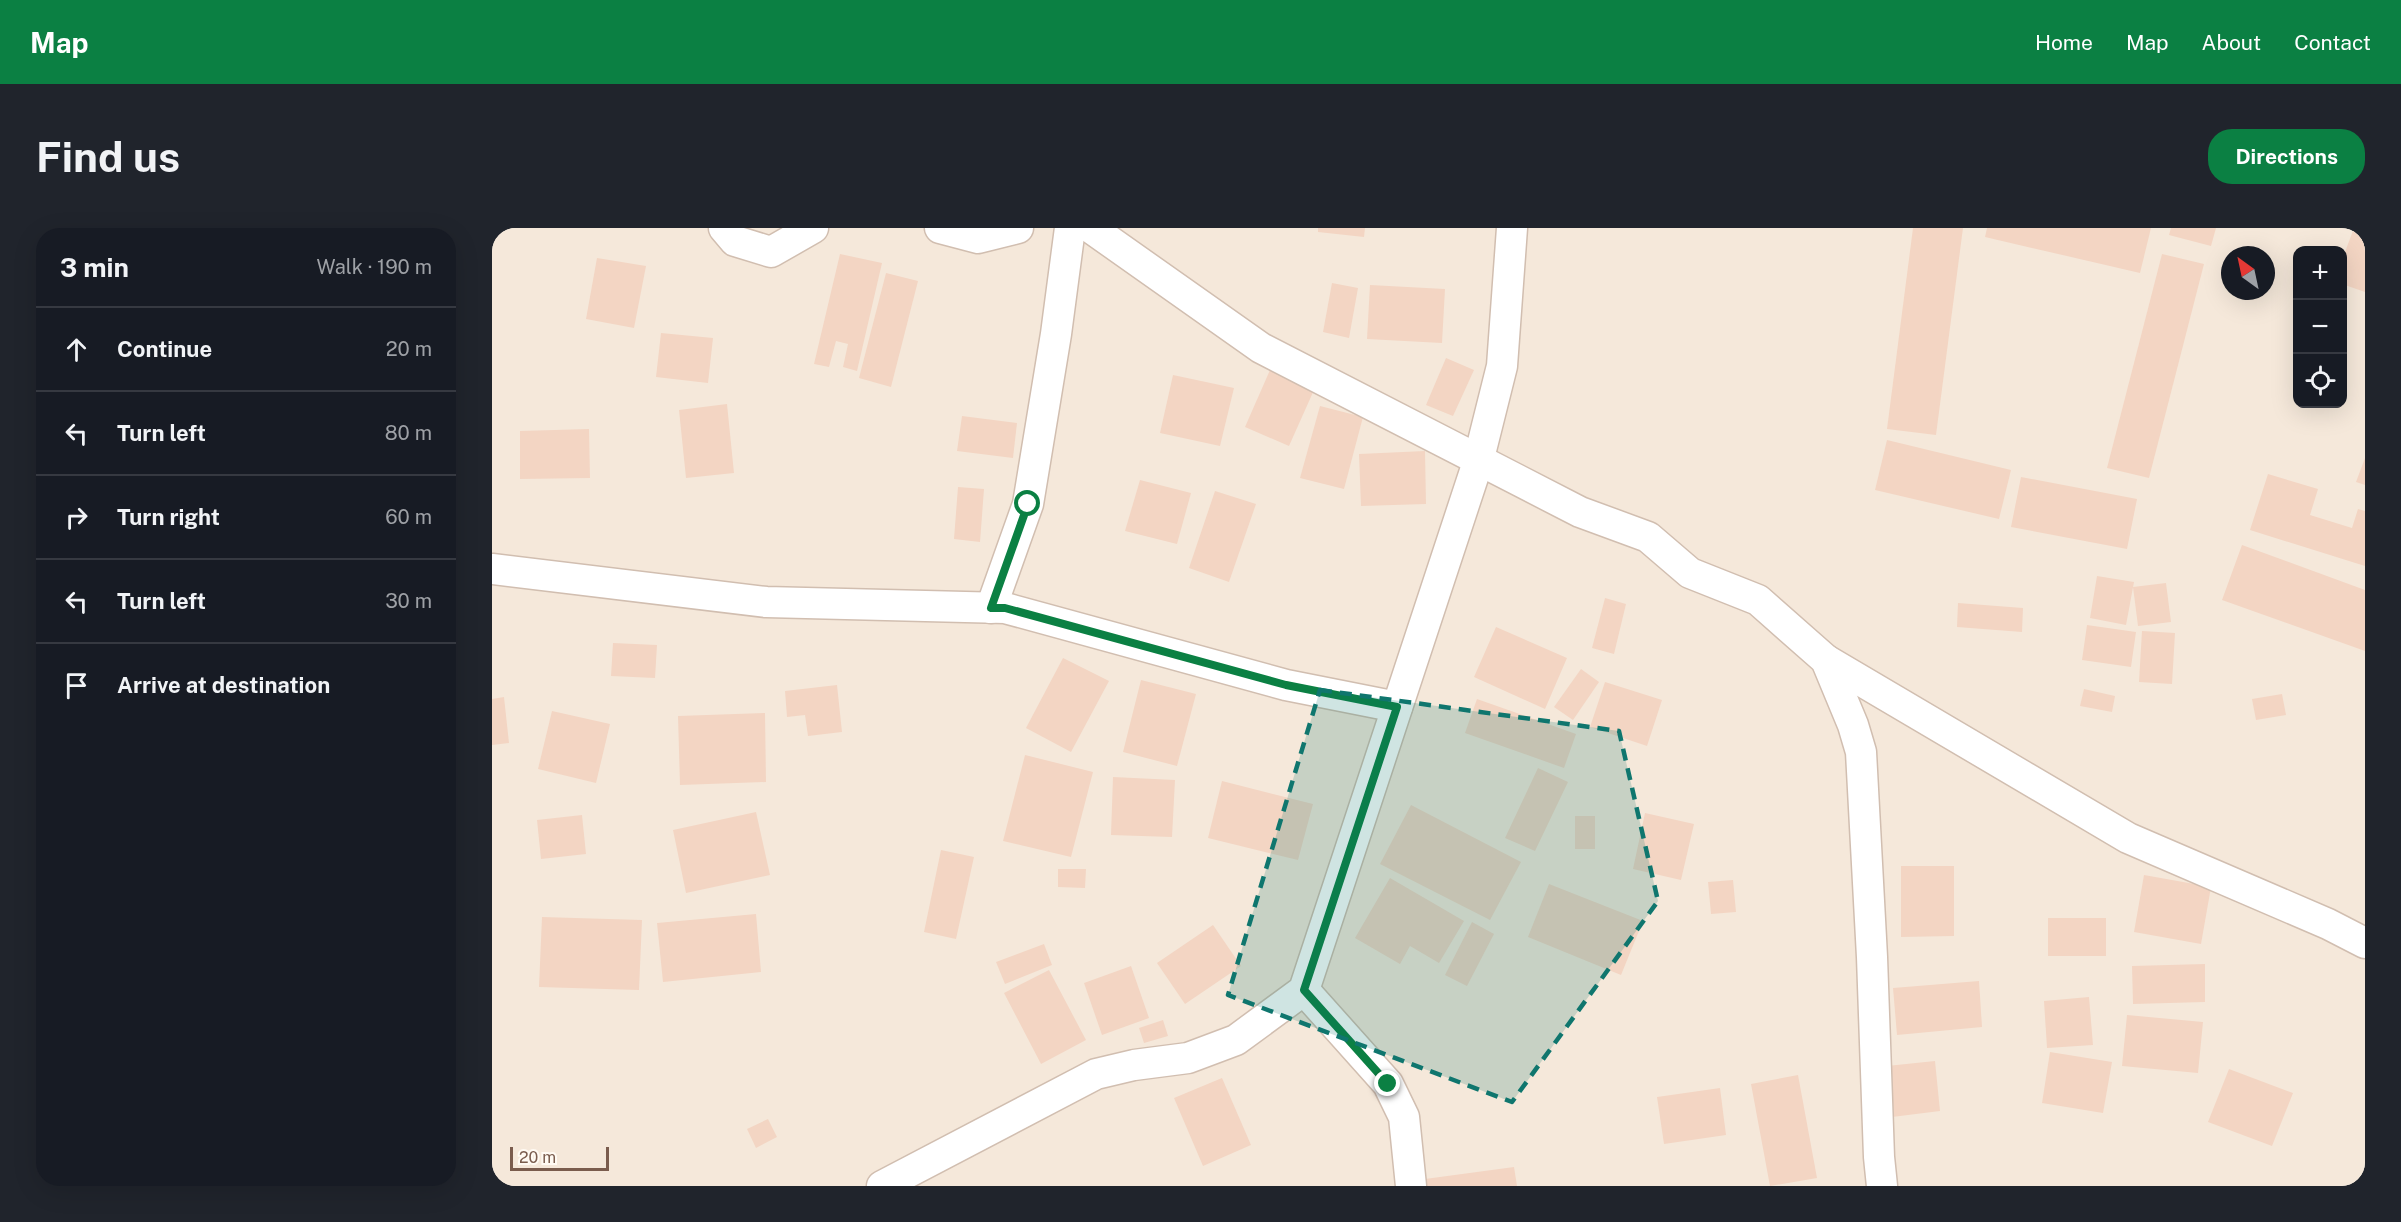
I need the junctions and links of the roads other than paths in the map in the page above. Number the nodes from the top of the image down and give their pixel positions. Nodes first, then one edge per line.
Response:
1 (724, 228) edge
2 (813, 228) edge
3 (940, 228) edge
4 (1018, 228) edge
5 (1070, 228) edge
6 (1091, 228) edge
7 (1512, 228) edge
8 (1478, 462) junction
9 (492, 569) edge
10 (991, 608) junction
11 (1826, 660) junction
12 (1397, 707) junction
13 (2365, 943) edge
14 (1304, 990) junction
15 (882, 1186) edge
16 (1411, 1186) edge
17 (1882, 1186) edge

1 - 2 street
3 - 4 street
5 - 10 street
6 - 8 street
7 - 8 street
8 - 11 street
8 - 12 street
9 - 10 street
10 - 12 street
11 - 13 street
11 - 17 street
12 - 14 street
14 - 15 street
14 - 16 street

